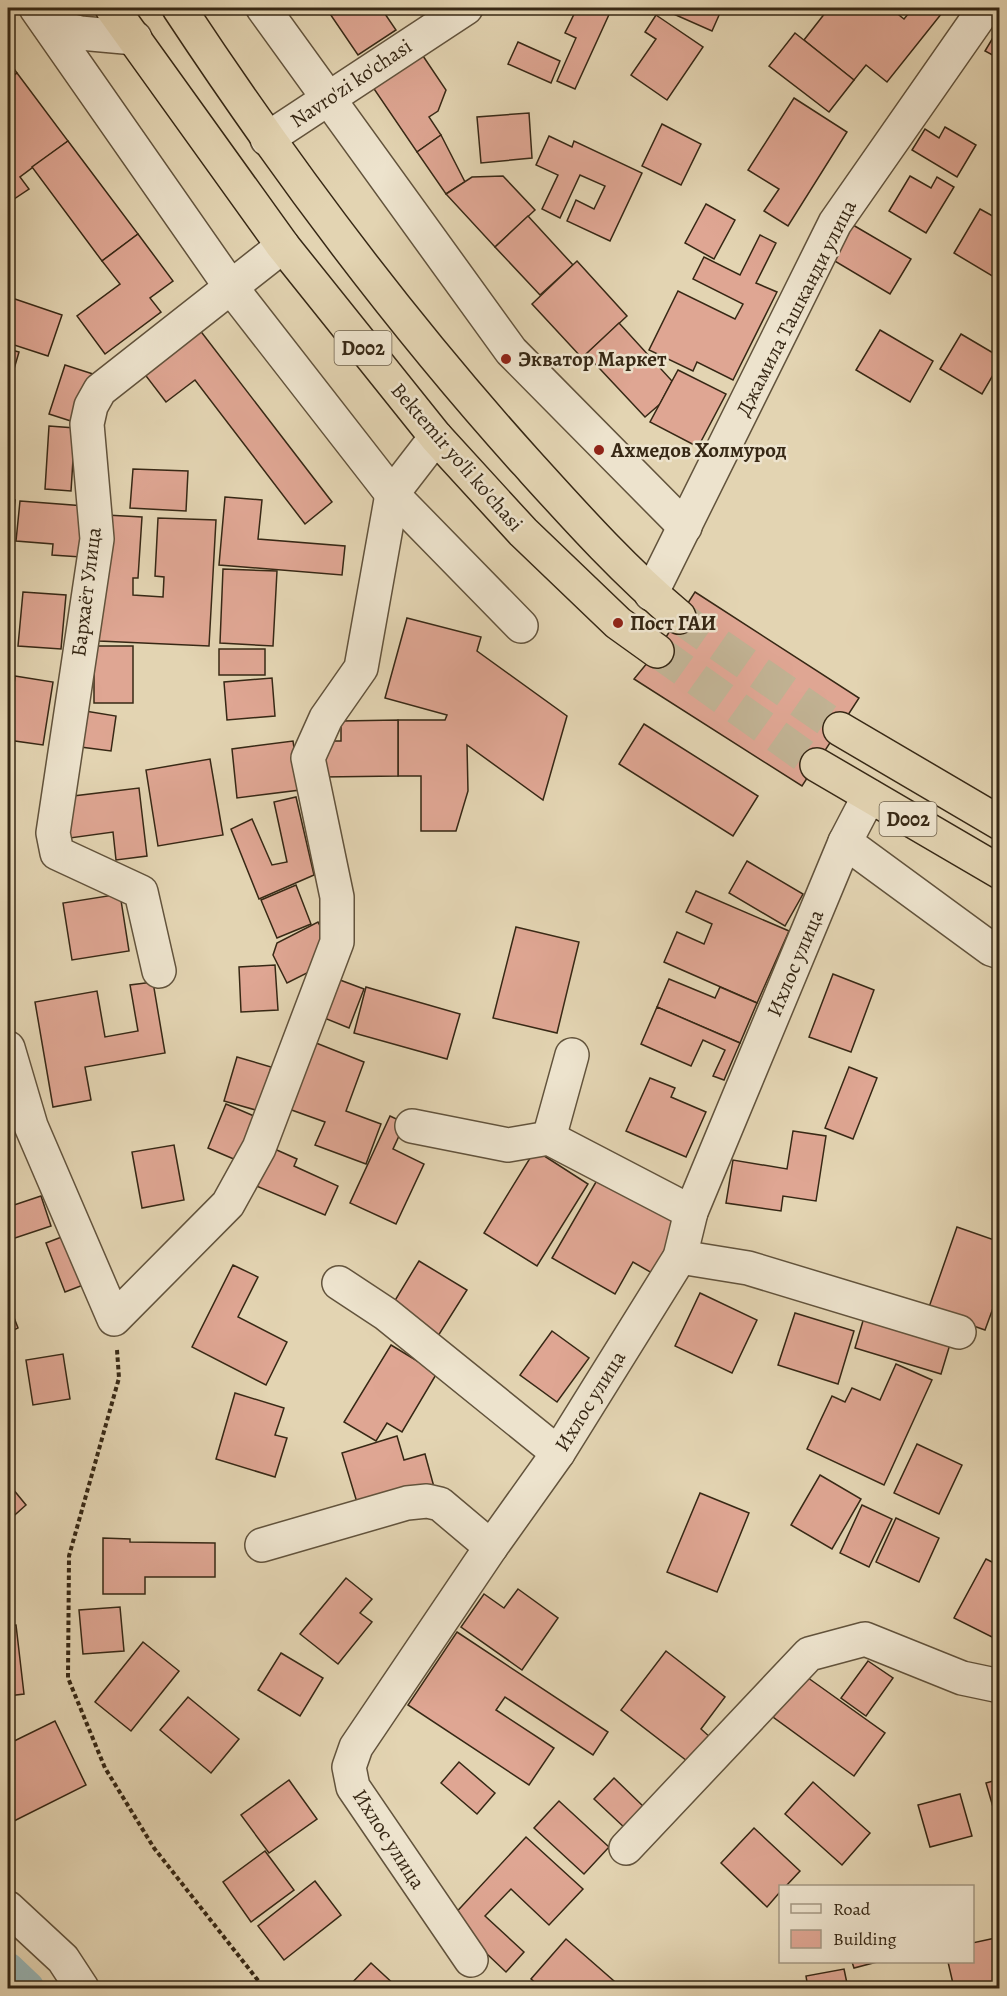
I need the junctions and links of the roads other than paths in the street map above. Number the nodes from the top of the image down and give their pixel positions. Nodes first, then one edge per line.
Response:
1 (112, 8) edge
2 (263, 8) edge
3 (466, 8) edge
4 (985, 8) edge
5 (185, 13) edge
6 (43, 16) edge
7 (135, 38) junction
8 (328, 99) junction
9 (267, 139) junction
10 (283, 246) junction
11 (230, 286) junction
12 (436, 437) junction
13 (392, 494) junction
14 (685, 527) junction
15 (651, 594) junction
16 (679, 617) tunnel mouth
17 (521, 626) dead end
18 (657, 651) tunnel mouth
19 (840, 729) tunnel mouth
20 (817, 765) tunnel mouth
21 (869, 796) junction
22 (999, 823) edge
23 (845, 842) junction
24 (999, 872) edge
25 (999, 952) edge
26 (159, 971) dead end
27 (8, 1048) edge
28 (572, 1055) dead end
29 (412, 1126) dead end
30 (549, 1138) junction
31 (691, 1212) junction
32 (680, 1257) junction
33 (339, 1284) dead end
34 (959, 1332) dead end
35 (558, 1453) junction
36 (262, 1545) dead end
37 (491, 1547) junction
38 (999, 1686) edge
39 (626, 1848) dead end
40 (8, 1908) edge
41 (471, 1960) dead end
42 (82, 1989) edge

1 - 7 highway, Bektemir yo'li ko'chasi / D002
2 - 8 street
3 - 8 street, Navro'zi ko'chasi
4 - 14 street, Джамила Ташканди улица
5 - 9 highway, D002
6 - 7 street
6 - 11 street
7 - 10 highway, Bektemir yo'li ko'chasi / D002
8 - 9 street, Navro'zi ko'chasi
8 - 14 street
9 - 15 highway, D002
10 - 11 street, Бархаёт Улица
10 - 12 highway, Bektemir yo'li ko'chasi / D002
11 - 13 street
11 - 26 street, Бархаёт Улица
12 - 13 street
12 - 18 highway, Bektemir yo'li ko'chasi / D002
13 - 17 street
13 - 27 street
14 - 15 street, Джамила Ташканди улица
15 - 16 highway, D002
19 - 22 highway, D002
20 - 21 highway, D002
21 - 23 street, Ихлос улица
21 - 24 highway, D002
23 - 25 street
23 - 31 street, Ихлос улица
28 - 30 street
29 - 30 street
30 - 31 street
31 - 32 street, Ихлос улица
32 - 34 street
32 - 35 street, Ихлос улица
33 - 35 street
35 - 37 street, Ихлос улица
36 - 37 street
37 - 41 street, Ихлос улица
38 - 39 street
40 - 42 street

